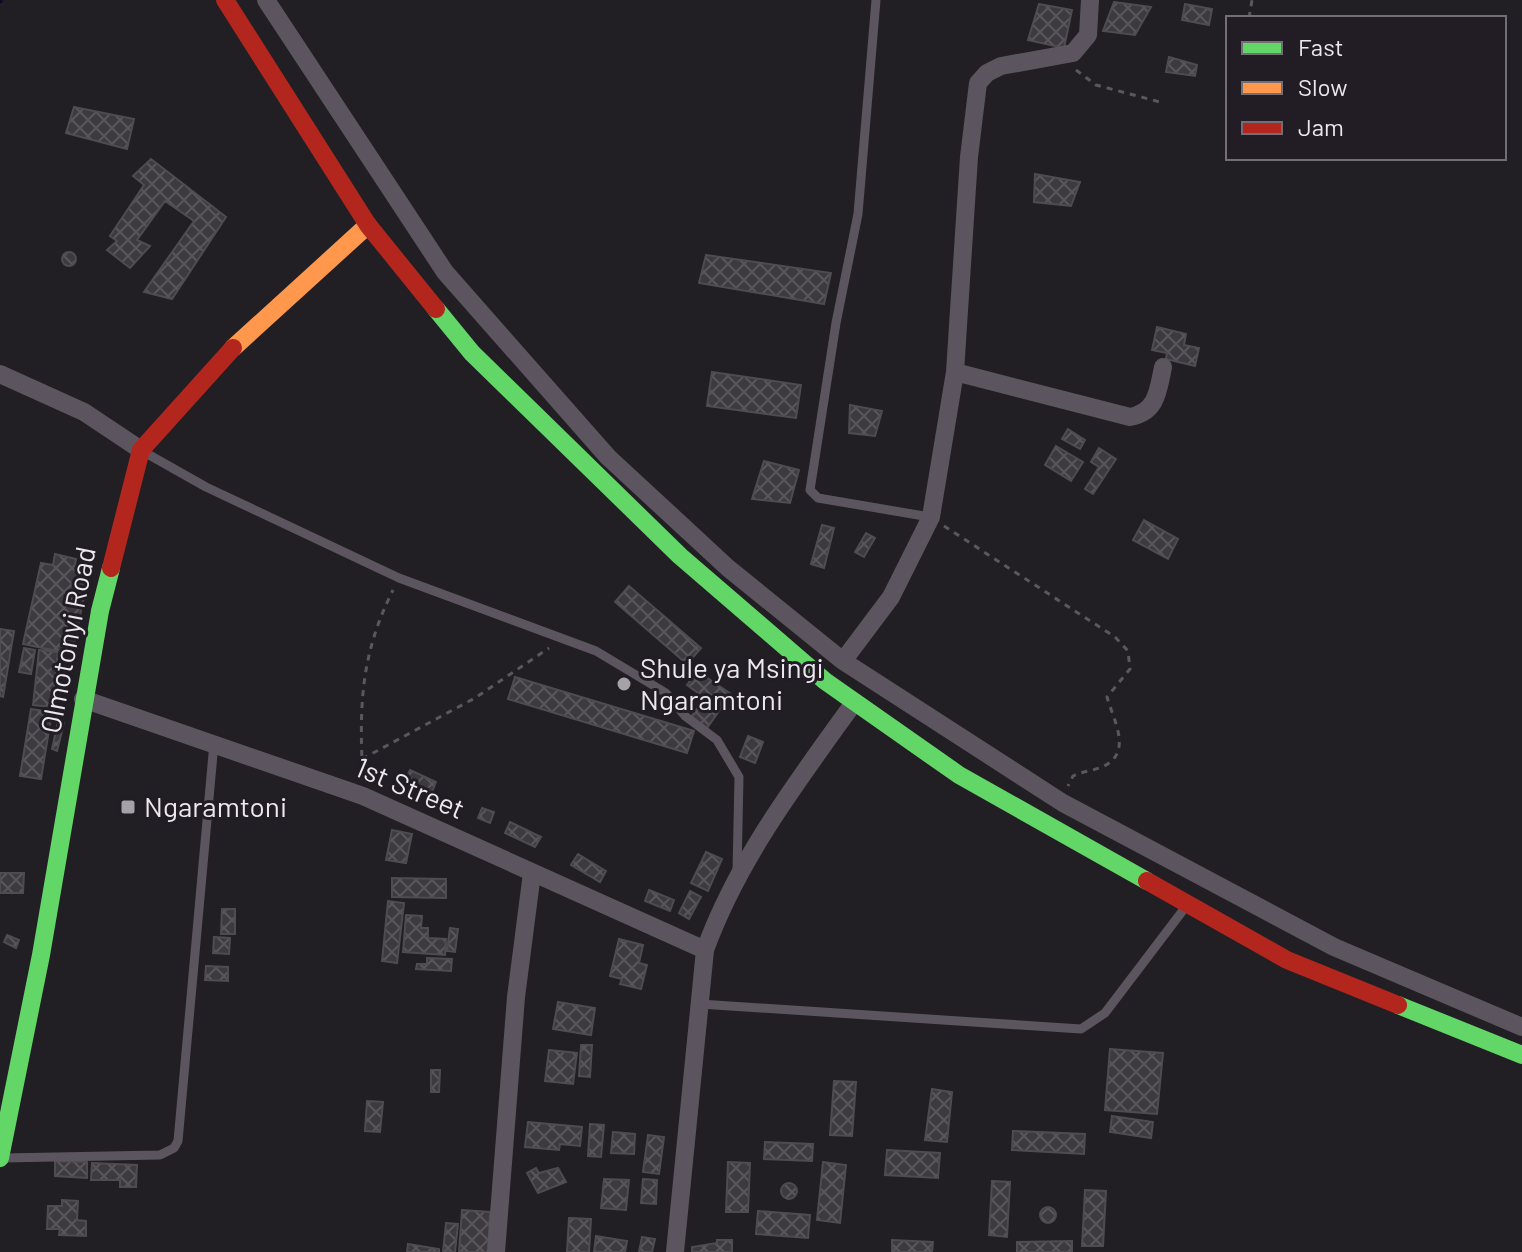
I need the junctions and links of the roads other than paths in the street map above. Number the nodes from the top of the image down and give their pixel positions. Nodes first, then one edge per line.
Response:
1 (225, 0) edge
2 (266, 0) edge
3 (283, 0) edge
4 (876, 0) edge
5 (1090, 0) edge
6 (279, 22) junction
7 (368, 225) junction
8 (1163, 367) dead end
9 (955, 372) junction
10 (0, 374) edge
11 (141, 450) junction
12 (931, 517) junction
13 (843, 661) junction
14 (83, 699) junction
15 (853, 704) junction
16 (214, 743) junction
17 (532, 873) junction
18 (737, 879) junction
19 (1188, 903) junction
20 (705, 950) junction
21 (700, 1004) junction
22 (1522, 1027) edge
23 (1522, 1055) edge
24 (0, 1158) edge
25 (496, 1252) edge
26 (675, 1252) edge

1 - 7 main road
2 - 6 street
3 - 6 street
4 - 12 lane
5 - 9 street
6 - 13 street
7 - 11 main road, Olmotonyi Road
7 - 15 main road
8 - 9 street
9 - 12 street
10 - 11 street
11 - 14 main road, Olmotonyi Road
11 - 18 lane
12 - 13 street
13 - 22 street
14 - 16 street, 1st Street
14 - 24 main road, Olmotonyi Road
15 - 18 street
15 - 19 main road
16 - 17 street, 1st Street
16 - 24 lane
17 - 20 street, 1st Street
17 - 25 street
18 - 20 street
19 - 21 lane
19 - 23 main road
20 - 21 street
21 - 26 street

